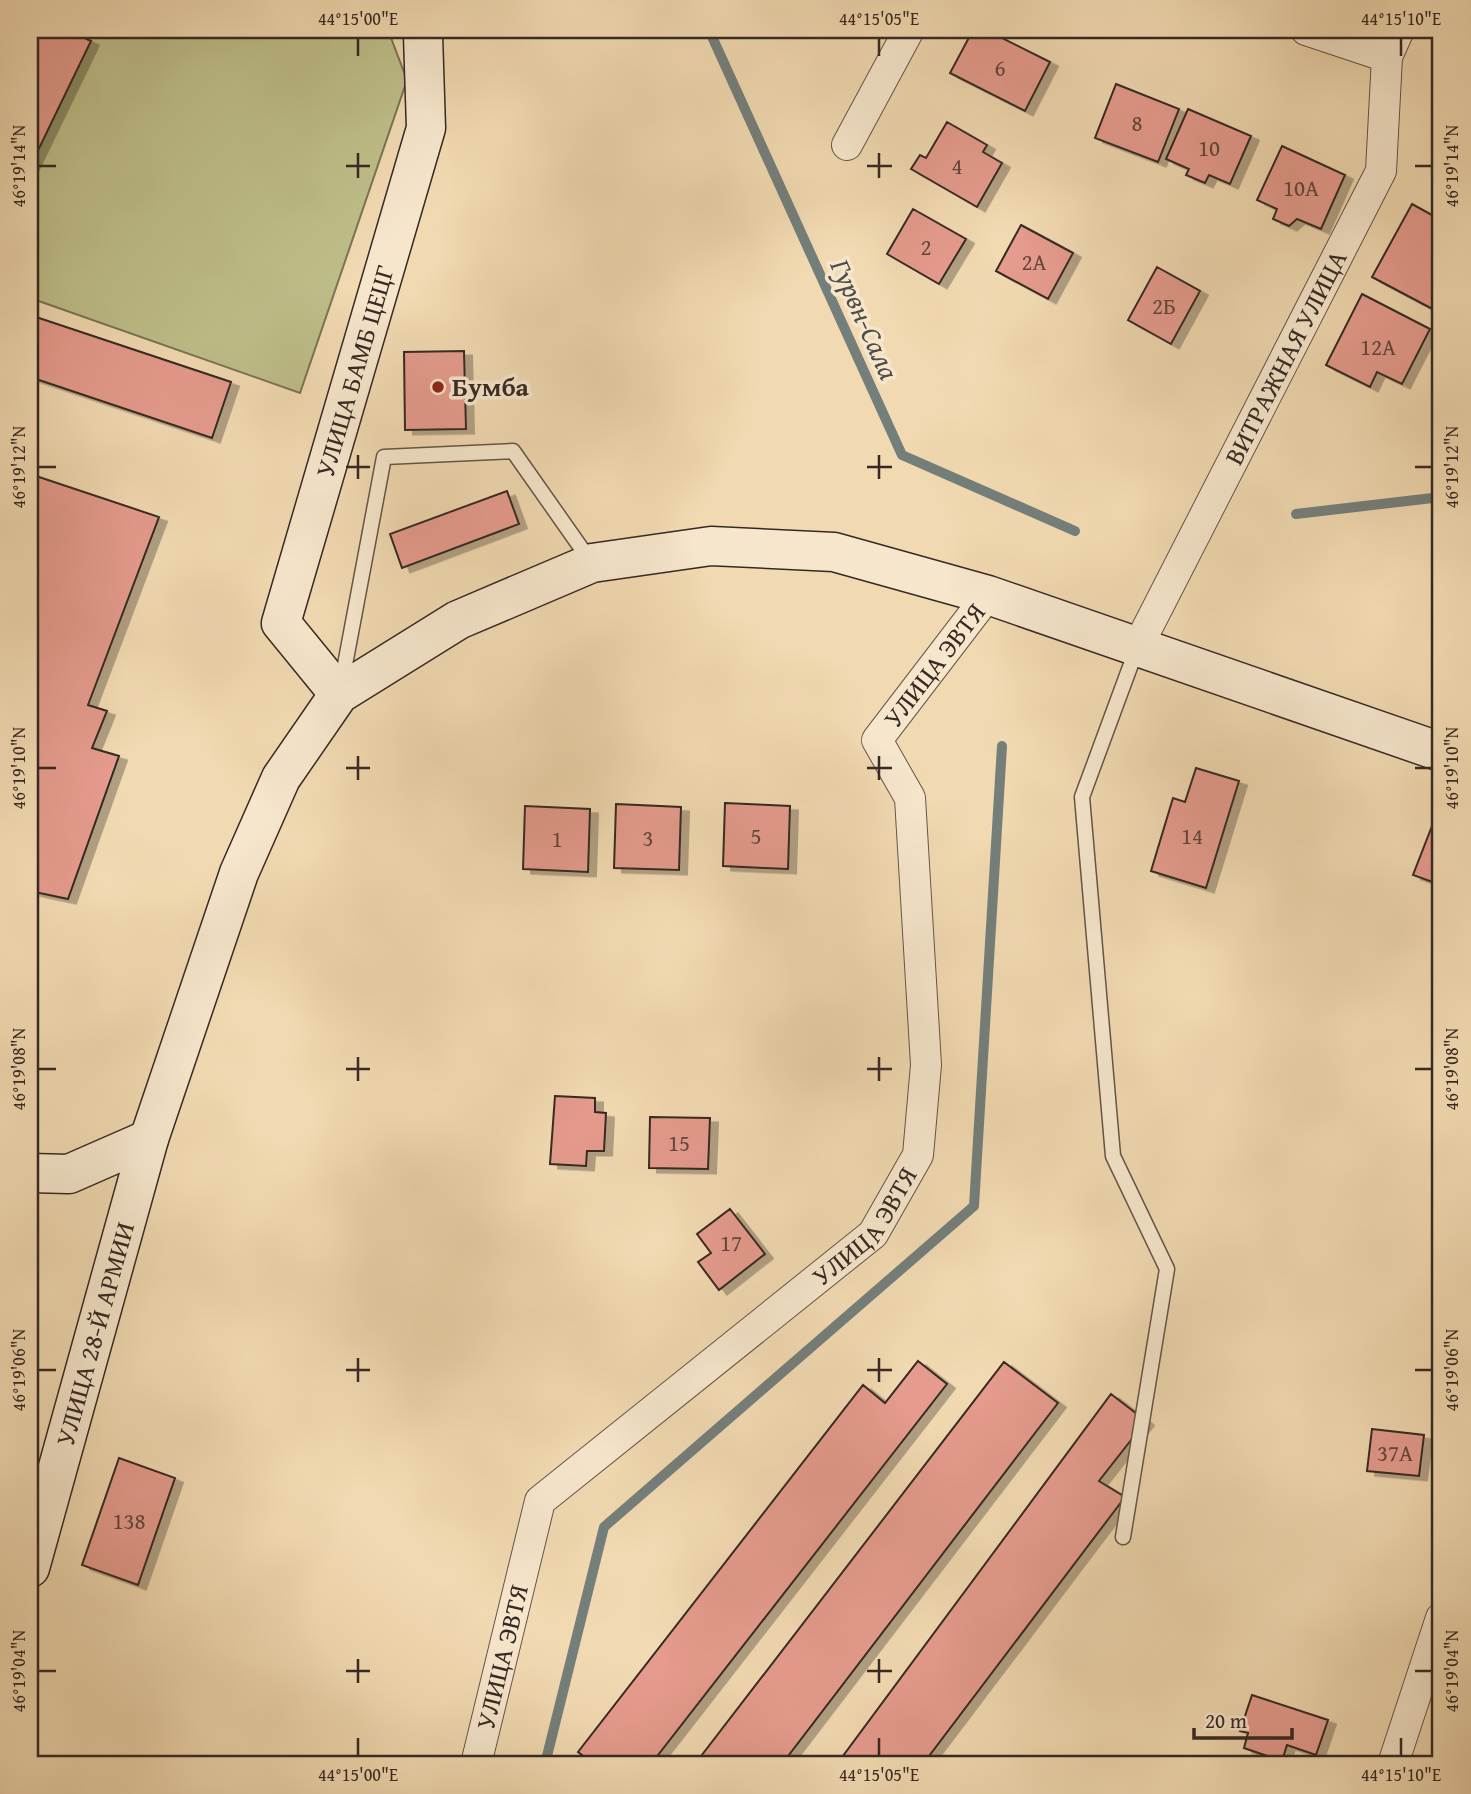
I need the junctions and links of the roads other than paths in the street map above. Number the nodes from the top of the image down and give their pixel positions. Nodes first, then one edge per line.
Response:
1 (421, 30) edge
2 (909, 30) edge
3 (1306, 30) edge
4 (1399, 30) edge
5 (1387, 57) junction
6 (847, 145) dead end
7 (592, 563) junction
8 (988, 595) junction
9 (1138, 646) junction
10 (339, 694) junction
11 (1441, 752) edge
12 (149, 1139) junction
13 (30, 1173) edge
14 (1123, 1537) dead end
15 (30, 1568) edge
16 (1441, 1618) edge
17 (475, 1764) edge
18 (1393, 1764) edge

1 - 10 main road, УЛИЦА БАМБ ЦЕЦГ
2 - 6 street
3 - 5 street
4 - 5 street, ВИТРАЖНАЯ УЛИЦА
5 - 9 street, ВИТРАЖНАЯ УЛИЦА
7 - 8 main road
7 - 10 main road
7 - 10 lane
8 - 9 main road
8 - 17 street, УЛИЦА ЭВТЯ
9 - 11 main road
9 - 14 lane
10 - 12 main road, УЛИЦА 28-Й АРМИИ
12 - 13 main road
12 - 15 main road, УЛИЦА 28-Й АРМИИ
16 - 18 street

